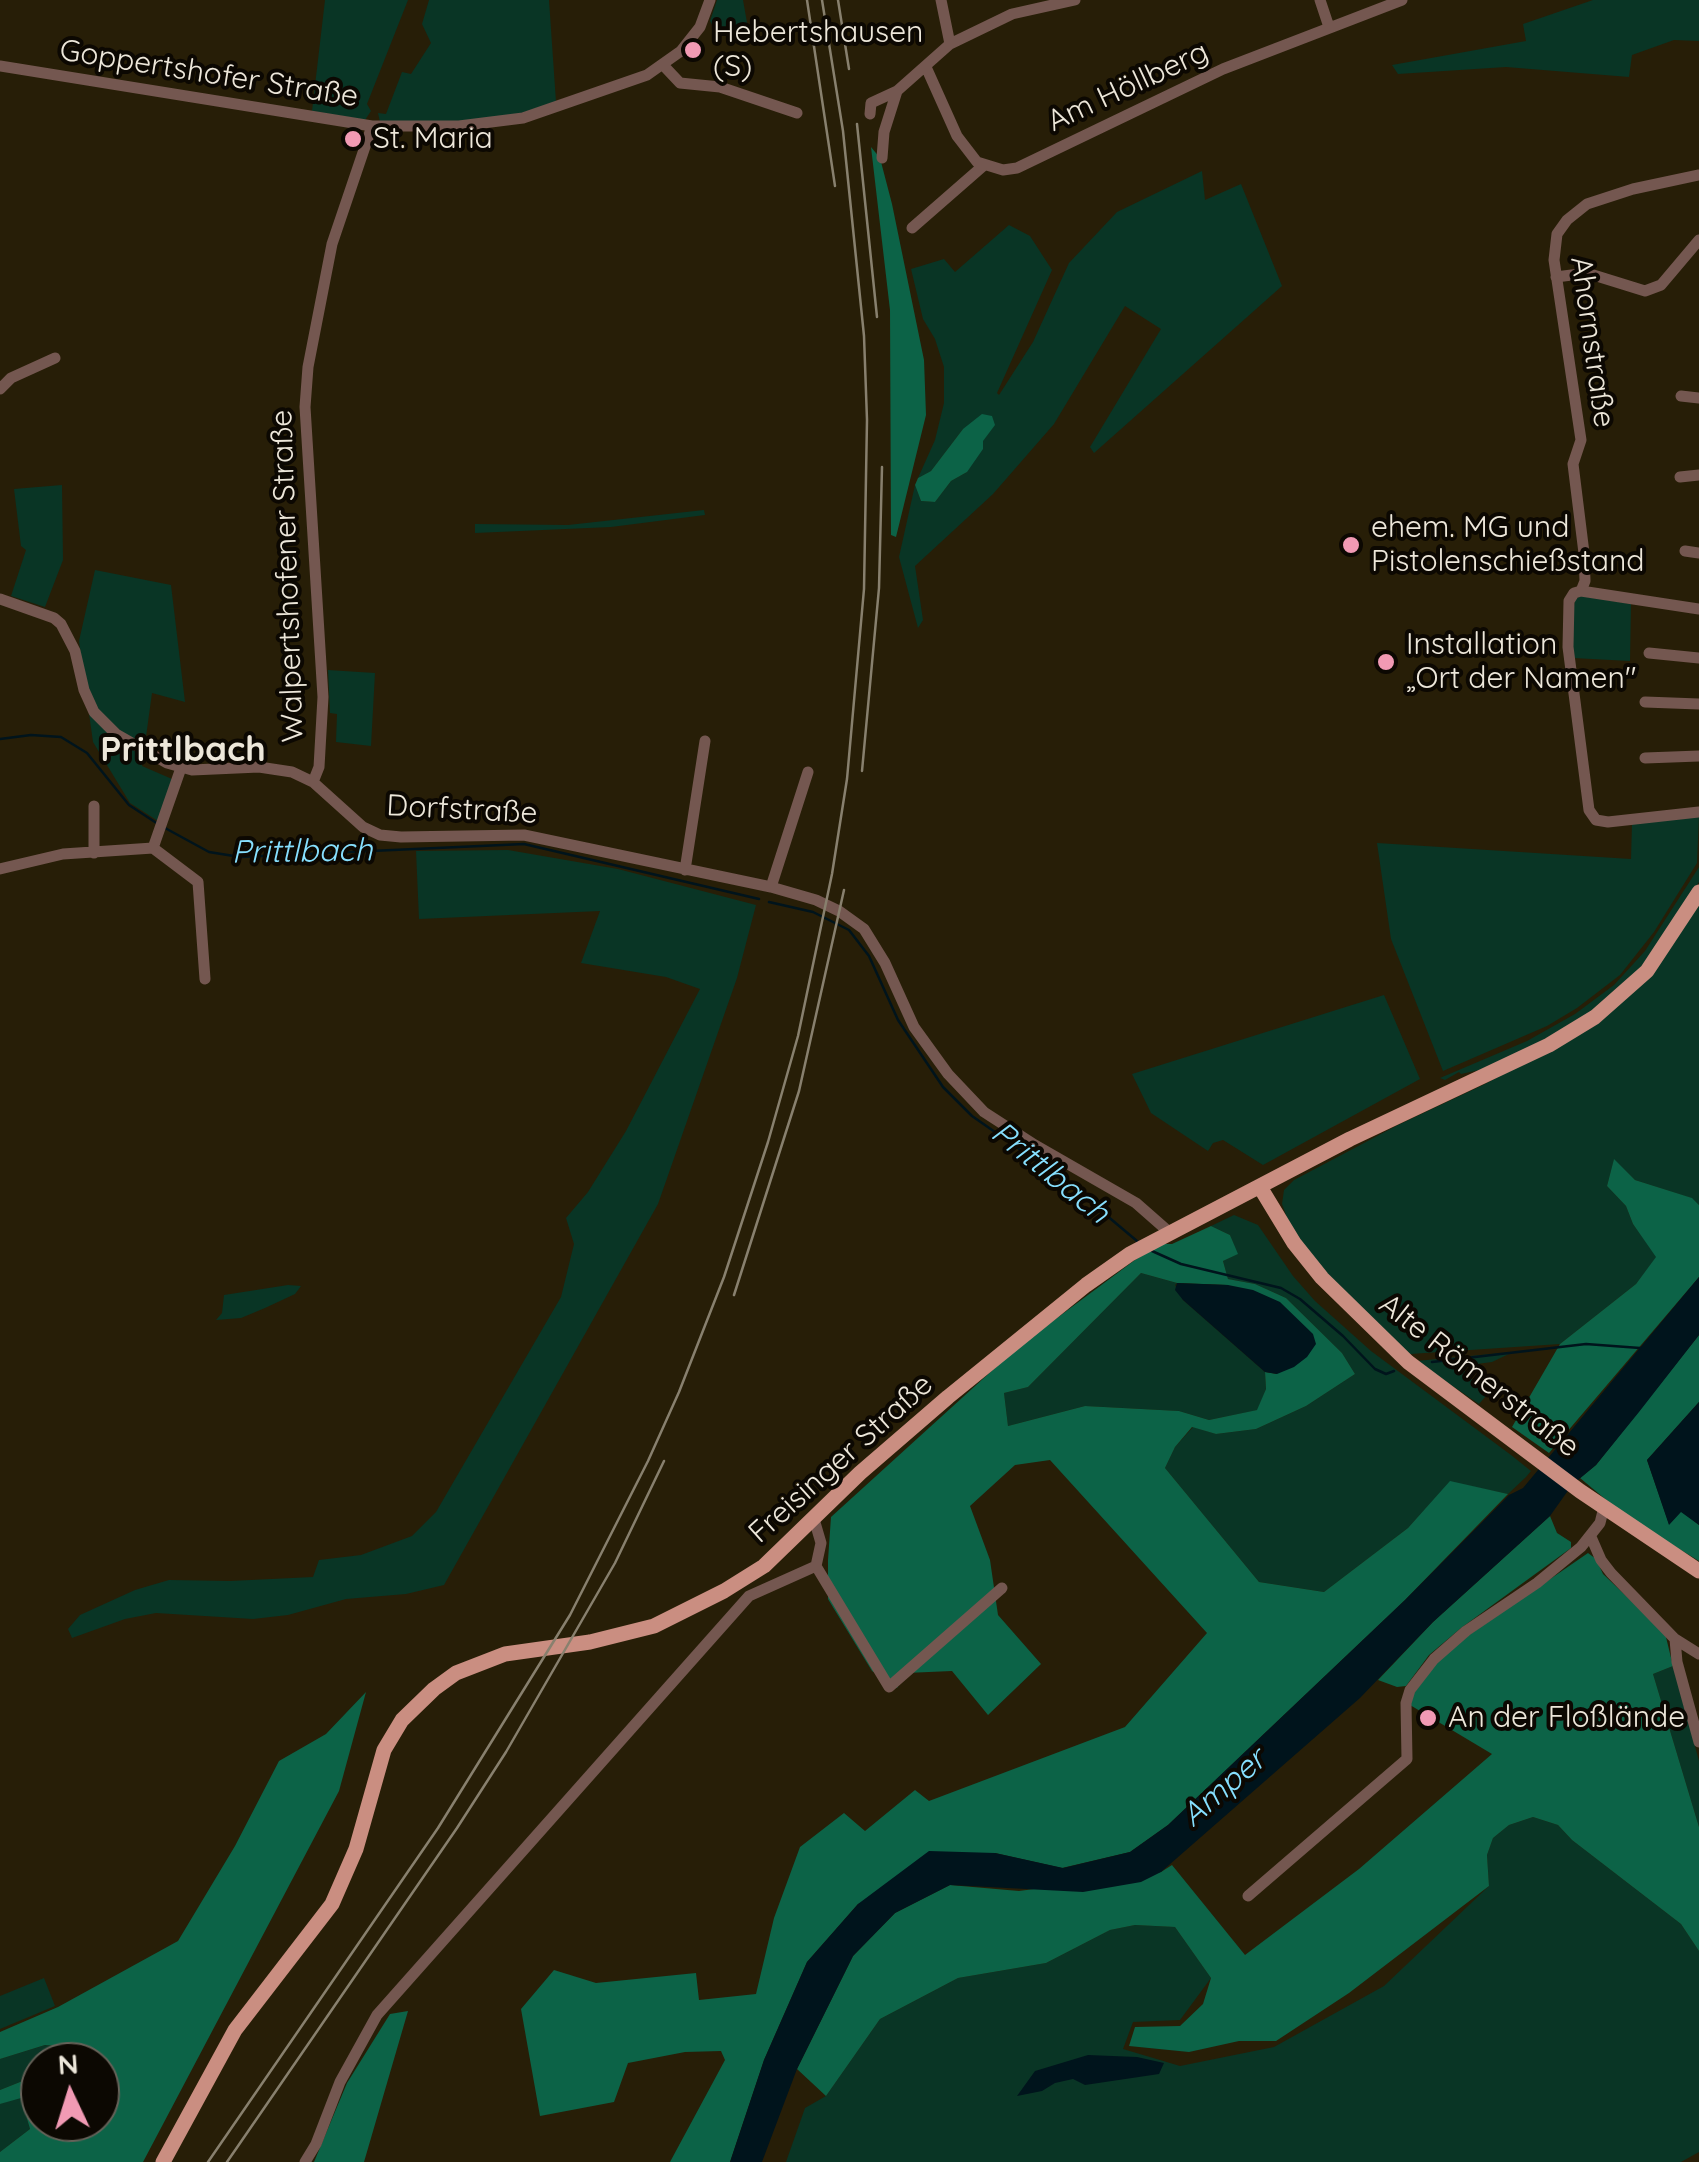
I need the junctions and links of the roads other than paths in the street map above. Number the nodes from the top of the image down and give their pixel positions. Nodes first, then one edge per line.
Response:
1 (710, 0) edge
2 (941, 0) edge
3 (1075, 0) edge
4 (1320, 0) edge
5 (1402, 0) edge
6 (1329, 26) junction
7 (950, 44) junction
8 (663, 65) junction
9 (0, 66) edge
10 (926, 67) junction
11 (897, 92) junction
12 (797, 113) dead end
13 (870, 114) dead end
14 (372, 126) junction
15 (882, 158) dead end
16 (983, 166) junction
17 (1699, 175) edge
18 (912, 228) dead end
19 (1699, 240) edge
20 (1556, 278) junction
21 (55, 358) dead end
22 (0, 389) edge
23 (1680, 396) dead end
24 (1699, 398) edge
25 (1699, 475) edge
26 (1680, 477) dead end
27 (1581, 591) junction
28 (0, 599) edge
29 (1699, 609) edge
30 (1649, 652) dead end
31 (1699, 658) edge
32 (1645, 702) dead end
33 (1699, 704) edge
34 (705, 741) dead end
35 (1699, 756) edge
36 (1645, 758) dead end
37 (181, 768) junction
38 (808, 772) dead end
39 (313, 782) junction
40 (94, 806) dead end
41 (1699, 812) edge
42 (154, 848) junction
43 (94, 853) junction
44 (0, 869) edge
45 (684, 870) junction
46 (777, 888) junction
47 (1699, 892) edge
48 (206, 978) dead end
49 (1260, 1187) junction
50 (1168, 1232) junction
51 (1604, 1507) junction
52 (814, 1519) junction
53 (1590, 1537) junction
54 (816, 1566) junction
55 (1699, 1571) edge
56 (1002, 1588) dead end
57 (1675, 1639) junction
58 (1699, 1654) edge
59 (1699, 1742) edge
60 (1248, 1896) dead end
61 (162, 2162) edge
62 (305, 2162) edge

1 - 8 street, Goppertshofer Straße
2 - 7 street
3 - 7 street
4 - 6 street
5 - 6 street, Am Höllberg
6 - 16 street, Am Höllberg
7 - 10 street
8 - 12 street
8 - 14 street, Goppertshofer Straße
9 - 14 street, Goppertshofer Straße
10 - 11 street
10 - 16 street
11 - 13 street
11 - 15 street
14 - 39 street, Walpertshofener Straße
16 - 18 street
17 - 20 street, Ahornstraße
19 - 20 street
20 - 27 street, Ahornstraße
21 - 22 street
23 - 24 street
25 - 26 street
27 - 29 street
27 - 41 street, Ahornstraße
28 - 37 street, Dorfstraße
30 - 31 street
32 - 33 street
34 - 45 street
35 - 36 street
37 - 39 street, Dorfstraße
37 - 42 street
38 - 46 street
39 - 45 street, Dorfstraße
40 - 43 street
42 - 43 street
42 - 48 street
43 - 44 street
45 - 46 street, Dorfstraße
46 - 50 street, Dorfstraße
47 - 49 main road, Freisinger Straße
49 - 50 main road, Freisinger Straße
49 - 51 main road, Alte Römerstraße
50 - 52 main road, Freisinger Straße
51 - 53 street
51 - 55 main road, Alte Römerstraße
52 - 54 street
52 - 61 main road, Freisinger Straße
53 - 57 street
53 - 60 street
54 - 56 street
54 - 62 street
57 - 58 street
57 - 59 street

